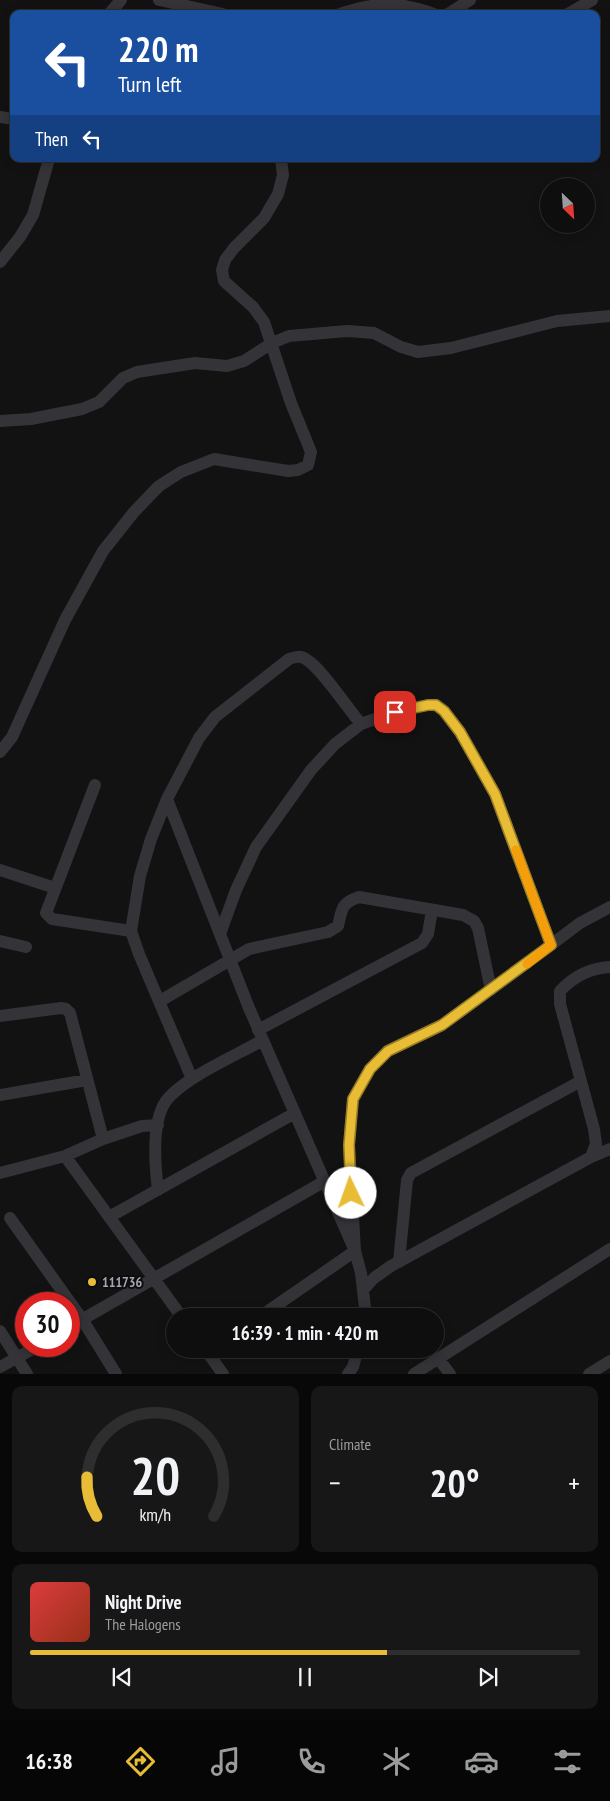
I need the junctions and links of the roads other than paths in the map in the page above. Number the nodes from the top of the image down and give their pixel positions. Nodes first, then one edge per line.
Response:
1 (121, 0) edge
2 (159, 0) edge
3 (470, 0) edge
4 (592, 0) edge
5 (112, 10) edge
6 (204, 10) edge
7 (351, 10) edge
8 (422, 10) edge
9 (454, 10) edge
10 (575, 10) edge
11 (47, 162) edge
12 (281, 162) edge
13 (0, 262) edge
14 (610, 316) edge
15 (272, 343) junction
16 (0, 422) edge
17 (360, 724) junction
18 (0, 752) edge
19 (95, 785) dead end
20 (167, 799) junction
21 (0, 870) edge
22 (55, 888) junction
23 (610, 907) edge
24 (432, 910) junction
25 (131, 931) junction
26 (220, 934) junction
27 (0, 942) edge
28 (551, 945) junction
29 (26, 947) dead end
30 (230, 960) junction
31 (610, 967) edge
32 (491, 990) junction
33 (160, 1001) junction
34 (0, 1016) edge
35 (261, 1035) junction
36 (192, 1079) junction
37 (87, 1080) junction
38 (581, 1081) junction
39 (0, 1096) edge
40 (295, 1113) junction
41 (158, 1125) junction
42 (103, 1139) junction
43 (610, 1149) edge
44 (65, 1156) junction
45 (591, 1157) junction
46 (0, 1173) edge
47 (324, 1181) junction
48 (158, 1190) junction
49 (110, 1217) junction
50 (10, 1218) dead end
51 (610, 1249) edge
52 (355, 1252) junction
53 (399, 1262) junction
54 (154, 1278) junction
55 (363, 1290) junction
56 (175, 1308) edge
57 (273, 1308) edge
58 (365, 1308) edge
59 (82, 1319) junction
60 (0, 1330) edge
61 (444, 1354) edge
62 (20, 1357) edge
63 (215, 1358) edge
64 (356, 1358) edge
65 (438, 1358) joint
66 (17, 1359) junction
67 (610, 1361) edge
68 (0, 1367) edge
69 (27, 1374) edge
70 (116, 1374) edge
71 (223, 1374) edge
72 (348, 1374) edge
73 (414, 1374) edge
74 (450, 1374) edge
75 (589, 1374) edge

1 - 5 street
2 - 6 street
3 - 9 street
4 - 10 street
7 - 8 street
11 - 13 street
12 - 15 street
14 - 15 street
15 - 16 street
15 - 18 street
17 - 20 street
17 - 26 street
17 - 28 street
19 - 22 street
20 - 25 street
20 - 26 street
21 - 22 street
22 - 25 street
23 - 28 street
24 - 30 street
24 - 32 street
24 - 35 street
25 - 33 street
26 - 30 street
27 - 29 street
28 - 32 street
30 - 33 street
30 - 35 street
31 - 38 street
32 - 52 street
33 - 36 street
34 - 37 street
35 - 36 street
35 - 40 street
36 - 41 street
37 - 39 street
37 - 42 street
38 - 45 street
38 - 53 street
40 - 47 street
40 - 48 street
41 - 42 street
41 - 48 street
42 - 44 street
43 - 45 street
44 - 46 street
44 - 49 street
45 - 53 street
47 - 52 street
47 - 54 street
48 - 49 street
49 - 54 street
50 - 59 street
51 - 61 street
52 - 55 street
52 - 57 street
53 - 55 street
54 - 56 street
54 - 59 street
55 - 58 street
59 - 70 street
60 - 66 street
62 - 66 street
63 - 71 street
64 - 72 street
65 - 73 street
65 - 74 street
66 - 68 street
66 - 69 street
67 - 75 street

